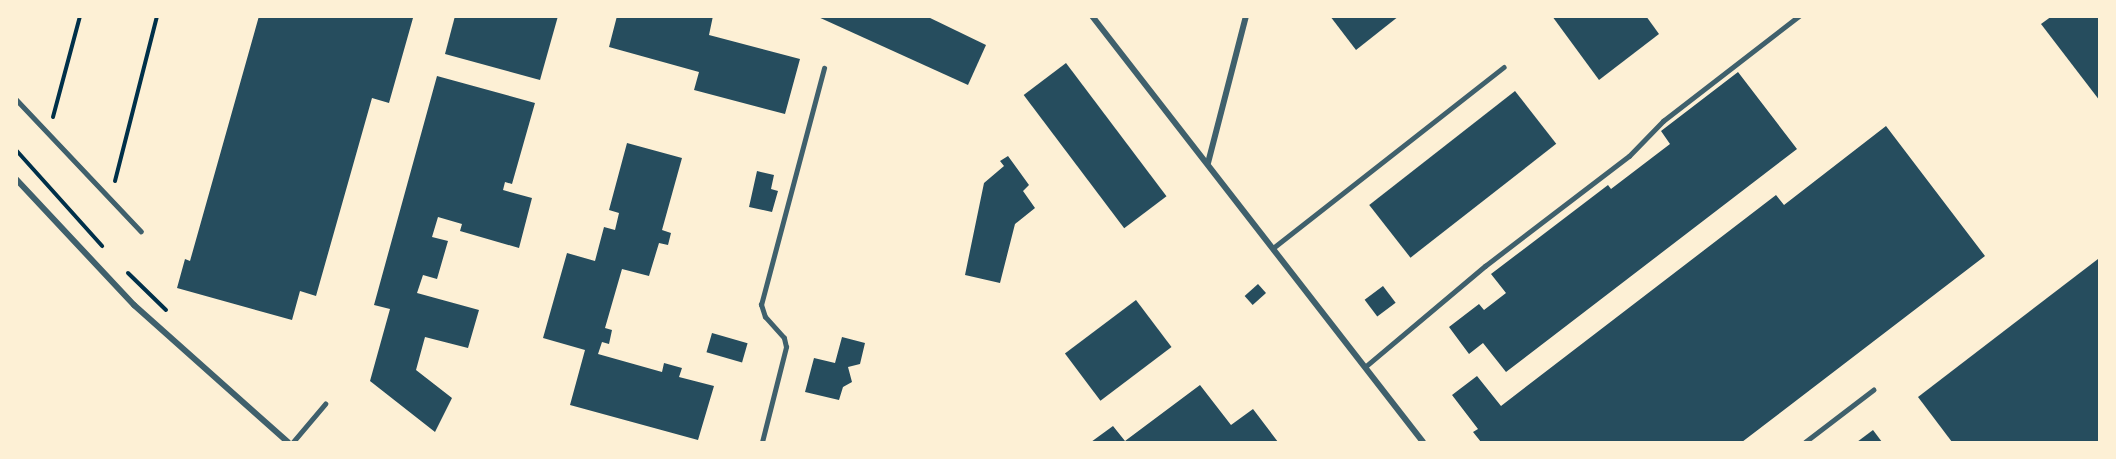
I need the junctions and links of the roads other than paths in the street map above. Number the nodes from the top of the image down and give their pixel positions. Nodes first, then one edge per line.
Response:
1 (1092, 16) edge
2 (1246, 16) edge
3 (1799, 16) edge
4 (1504, 67) dead end
5 (824, 68) dead end
6 (16, 99) edge
7 (1208, 164) junction
8 (16, 179) edge
9 (141, 231) dead end
10 (1273, 249) junction
11 (1365, 367) junction
12 (1874, 390) dead end
13 (325, 404) dead end
14 (288, 442) edge
15 (293, 442) edge
16 (762, 442) edge
17 (1423, 442) edge
18 (1805, 442) edge

1 - 7 street
2 - 7 street
3 - 11 lane
4 - 10 lane
5 - 16 lane
6 - 9 lane
7 - 10 street
8 - 14 street
10 - 11 street
11 - 17 street
12 - 18 lane
13 - 15 lane

